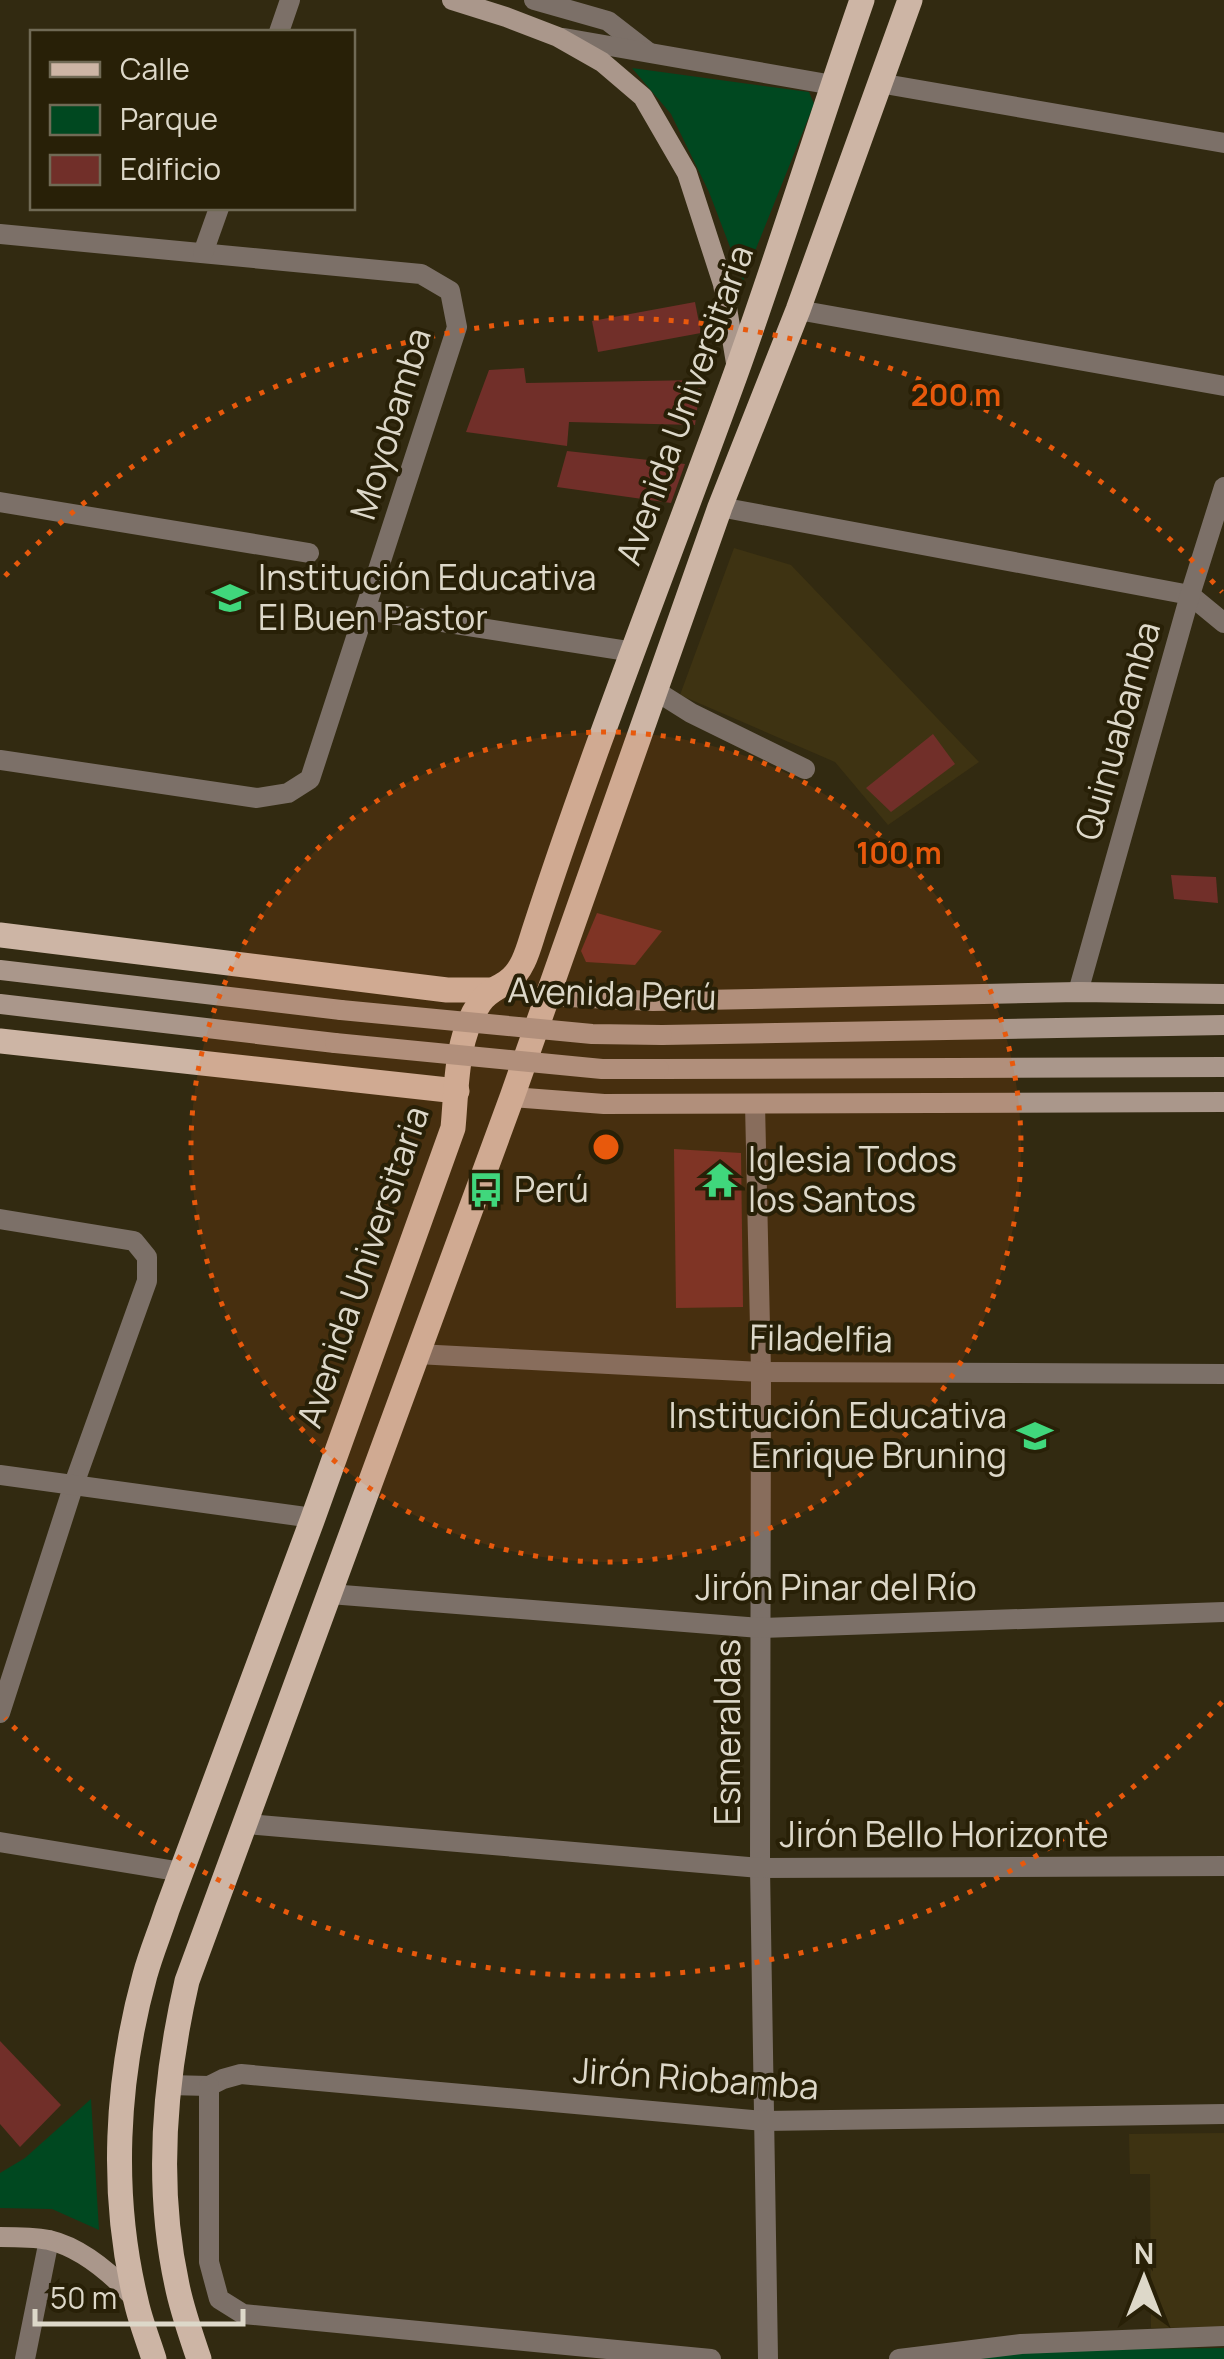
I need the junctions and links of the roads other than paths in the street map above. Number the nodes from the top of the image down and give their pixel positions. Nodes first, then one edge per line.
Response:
1 (290, 0) edge
2 (452, 0) edge
3 (534, 0) edge
4 (862, 0) edge
5 (910, 0) edge
6 (279, 30) edge
7 (558, 38) junction
8 (649, 53) junction
9 (879, 83) junction
10 (833, 85) junction
11 (1224, 143) edge
12 (218, 210) edge
13 (0, 234) edge
14 (203, 253) junction
15 (798, 310) junction
16 (738, 368) junction
17 (1224, 386) edge
18 (1224, 488) edge
19 (0, 502) edge
20 (720, 507) junction
21 (309, 552) dead end
22 (1190, 595) junction
23 (366, 610) junction
24 (1224, 624) edge
25 (634, 652) junction
26 (656, 691) junction
27 (0, 760) edge
28 (805, 769) dead end
29 (0, 935) edge
30 (0, 970) edge
31 (493, 990) junction
32 (1078, 992) junction
33 (1224, 994) edge
34 (548, 996) junction
35 (0, 1004) edge
36 (1224, 1026) edge
37 (0, 1040) edge
38 (1224, 1067) edge
39 (457, 1090) junction
40 (512, 1097) junction
41 (1224, 1102) edge
42 (756, 1104) junction
43 (0, 1219) edge
44 (417, 1354) junction
45 (761, 1372) junction
46 (1224, 1374) edge
47 (0, 1475) edge
48 (74, 1484) junction
49 (314, 1518) junction
50 (330, 1594) junction
51 (1224, 1612) edge
52 (760, 1628) junction
53 (0, 1713) edge
54 (246, 1824) junction
55 (0, 1842) edge
56 (1224, 1866) edge
57 (760, 1868) junction
58 (182, 1872) junction
59 (168, 2085) junction
60 (209, 2086) junction
61 (1224, 2114) edge
62 (764, 2121) junction
63 (0, 2238) edge
64 (49, 2240) junction
65 (136, 2300) junction
66 (1224, 2336) edge
67 (25, 2359) edge
68 (154, 2359) edge
69 (198, 2359) edge
70 (711, 2359) edge
71 (768, 2359) edge
72 (898, 2359) edge

1 - 6 street
2 - 7 main road
3 - 8 street
4 - 10 main road, Avenida Universitaria
5 - 9 main road, Avenida Universitaria
7 - 8 street
7 - 16 main road
8 - 10 street
9 - 11 street
9 - 15 main road, Avenida Universitaria
10 - 16 main road, Avenida Universitaria
12 - 14 street
13 - 14 street
14 - 23 street, Moyobamba
15 - 17 street
15 - 20 main road, Avenida Universitaria
16 - 25 main road, Avenida Universitaria
18 - 22 street, Quinuabamba
19 - 21 street
20 - 22 street
20 - 26 main road, Avenida Universitaria
22 - 24 street
22 - 32 street, Quinuabamba
23 - 25 street
23 - 27 street, Moyobamba
25 - 31 main road, Avenida Universitaria
26 - 28 street
26 - 34 main road, Avenida Universitaria
29 - 31 main road, Avenida Perú
30 - 36 main road, Avenida Perú, bridge
31 - 39 main road, Avenida Universitaria
32 - 33 main road, Avenida Perú
32 - 34 main road, Avenida Perú
34 - 40 main road, Avenida Universitaria
35 - 38 main road, Avenida Perú, bridge
37 - 39 main road
39 - 49 main road, Avenida Universitaria
40 - 42 main road
40 - 44 main road, Avenida Universitaria
41 - 42 main road
42 - 45 street, Esmeraldas
43 - 48 street
44 - 45 street, Filadelfia
44 - 50 main road, Avenida Universitaria
45 - 46 street, Filadelfia
45 - 52 street, Esmeraldas
47 - 48 street
48 - 49 street
48 - 53 street
49 - 58 main road, Avenida Universitaria
50 - 52 street, Jirón Pinar del Río
50 - 54 main road, Avenida Universitaria
51 - 52 street, Jirón Pinar del Río
52 - 57 street, Esmeraldas
54 - 57 street, Jirón Bello Horizonte
54 - 59 main road, Avenida Universitaria
55 - 58 street
56 - 57 street, Jirón Bello Horizonte
57 - 62 street, Esmeraldas
58 - 65 main road, Avenida Universitaria
59 - 60 street, Jirón Riobamba
59 - 69 main road, Avenida Universitaria
60 - 62 street, Jirón Riobamba
60 - 70 street
61 - 62 street, Jirón Riobamba
62 - 71 street, Esmeraldas
63 - 64 main road
64 - 65 main road
64 - 67 street
65 - 68 main road, Avenida Universitaria
66 - 72 street

